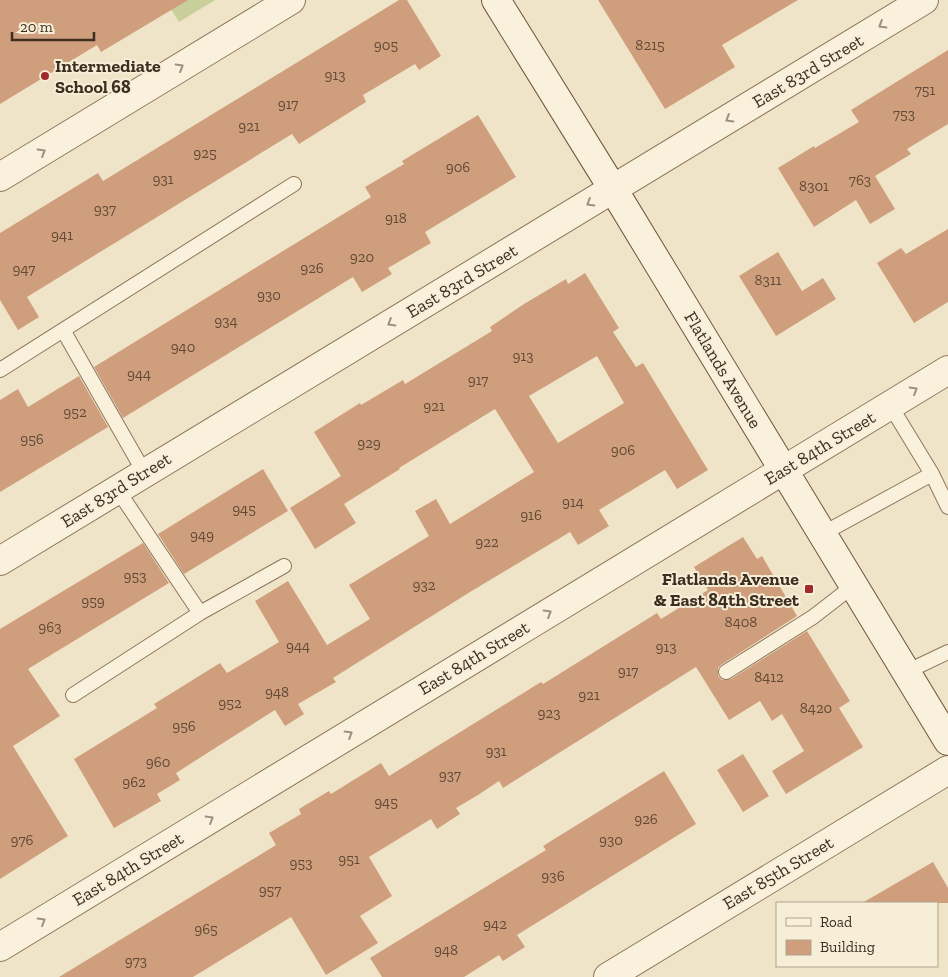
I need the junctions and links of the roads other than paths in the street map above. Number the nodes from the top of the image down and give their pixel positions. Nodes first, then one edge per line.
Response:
1 (291, 0) edge
2 (496, 0) edge
3 (924, 0) edge
4 (0, 177) edge
5 (294, 184) dead end
6 (613, 189) junction
7 (63, 330) junction
8 (0, 370) edge
9 (948, 370) edge
10 (890, 405) junction
11 (783, 470) junction
12 (144, 472) junction
13 (932, 474) junction
14 (117, 489) junction
15 (948, 507) edge
16 (822, 534) junction
17 (0, 561) edge
18 (284, 566) dead end
19 (853, 586) junction
20 (200, 613) junction
21 (948, 652) edge
22 (726, 672) dead end
23 (906, 672) junction
24 (73, 695) dead end
25 (948, 741) edge
26 (948, 770) edge
27 (0, 947) edge
28 (608, 977) edge

4 -> 1 street
2 - 6 street, Flatlands Avenue
3 -> 6 street, East 83rd Street
5 - 7 lane
6 - 11 street, Flatlands Avenue
6 -> 12 street, East 83rd Street
7 - 8 lane
7 - 12 lane
10 -> 9 street, East 84th Street
10 - 11 street, East 84th Street
10 - 13 lane
11 - 16 street, Flatlands Avenue
27 -> 11 street, East 84th Street
12 - 14 street, East 83rd Street
13 - 15 lane
13 - 16 lane
14 - 17 street, East 83rd Street
14 - 20 lane
16 - 19 street, Flatlands Avenue
18 - 20 lane
19 - 22 lane
19 - 23 street, Flatlands Avenue
20 - 24 lane
21 - 23 lane
23 - 25 street, Flatlands Avenue
26 - 28 street, East 85th Street

